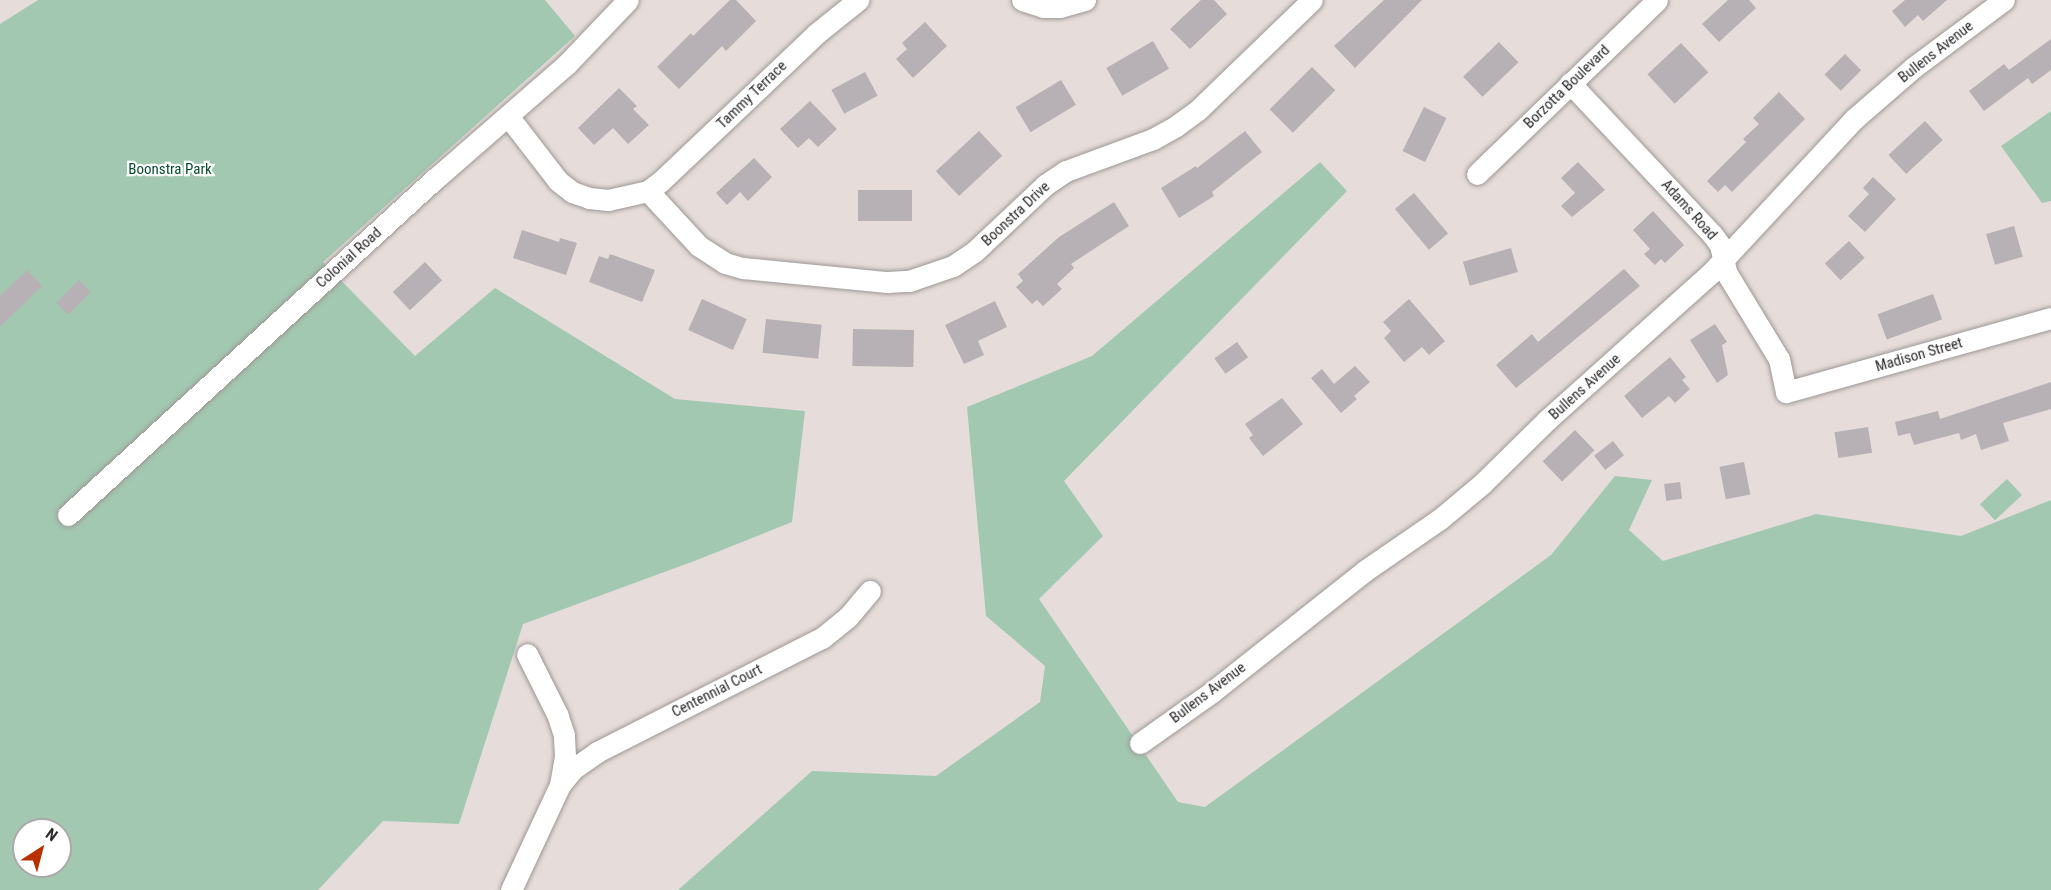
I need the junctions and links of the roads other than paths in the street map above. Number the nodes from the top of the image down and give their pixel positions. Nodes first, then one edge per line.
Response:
1 (628, 0) edge
2 (858, 0) edge
3 (1022, 0) edge
4 (1085, 0) edge
5 (1312, 0) edge
6 (1657, 0) edge
7 (2004, 0) edge
8 (1570, 83) junction
9 (508, 116) junction
10 (1477, 174) dead end
11 (648, 191) junction
12 (1724, 258) junction
13 (2051, 318) edge
14 (1786, 392) joint
15 (68, 515) dead end
16 (870, 591) dead end
17 (527, 654) dead end
18 (1140, 743) dead end
19 (560, 785) junction
20 (511, 890) edge

1 - 9 street, Colonial Road
2 - 11 street, Tammy Terrace
3 - 4 street
5 - 11 street, Boonstra Drive
6 - 8 street, Borzotta Boulevard
7 - 12 street, Bullens Avenue
8 - 10 street, Borzotta Boulevard
8 - 12 street, Adams Road
9 - 11 street, Tammy Terrace
9 - 15 street, Colonial Road
12 - 14 street, Adams Road
12 - 18 street, Bullens Avenue
13 - 14 street, Madison Street
16 - 19 street, Centennial Court
17 - 19 street
19 - 20 street

